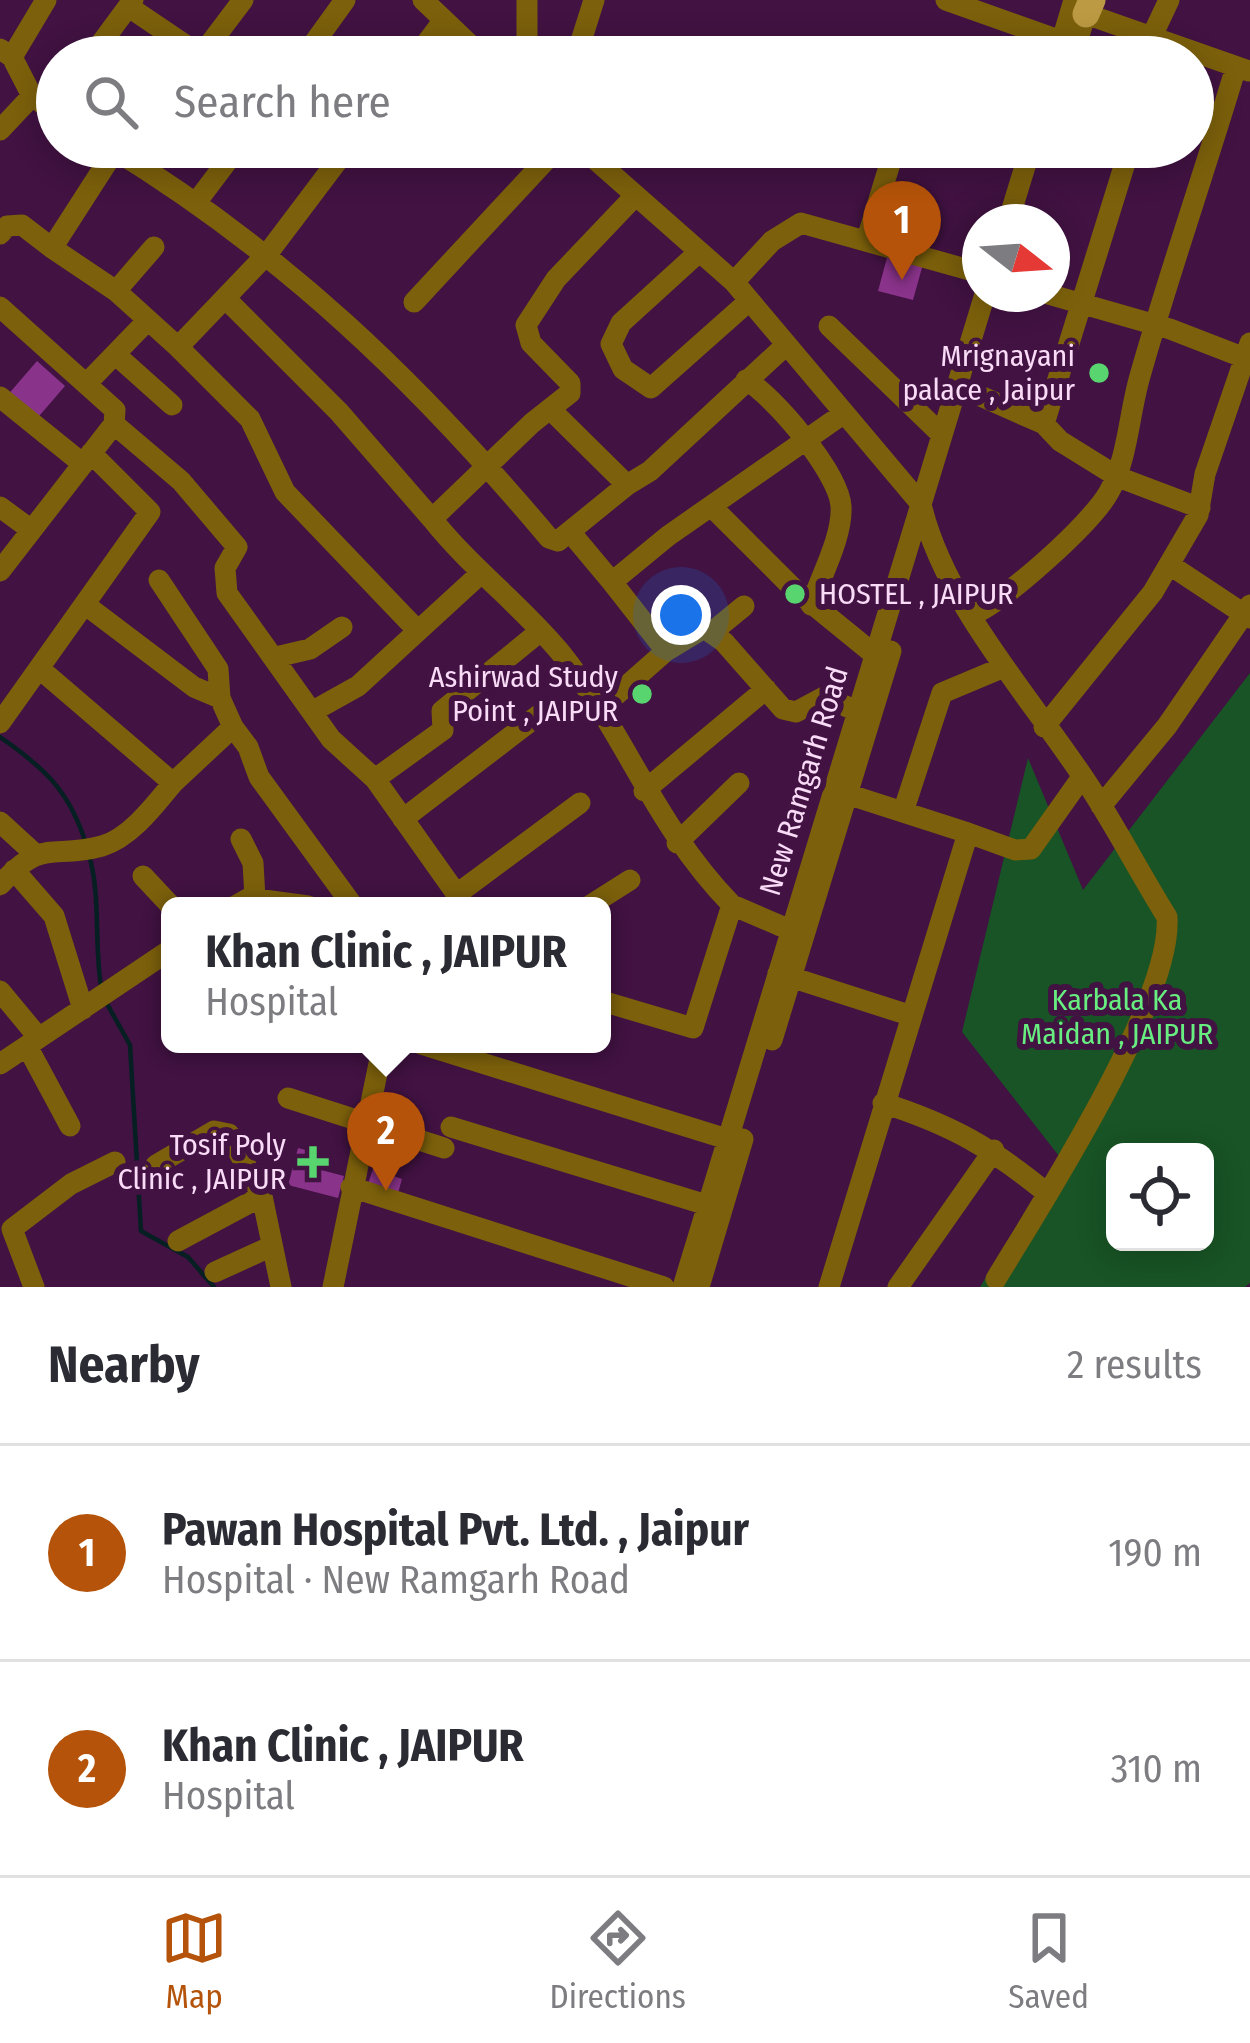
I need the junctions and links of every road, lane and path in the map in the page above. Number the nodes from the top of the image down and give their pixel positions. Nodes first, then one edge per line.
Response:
1 (46, 0) edge
2 (243, 0) edge
3 (345, 0) edge
4 (423, 0) edge
5 (527, 0) edge
6 (594, 0) edge
7 (946, 0) edge
8 (1169, 0) edge
9 (131, 3) edge
10 (1086, 3) edge
11 (443, 21) junction
12 (107, 36) edge
13 (175, 36) edge
14 (217, 36) edge
15 (319, 36) edge
16 (432, 36) edge
17 (460, 36) edge
18 (527, 36) edge
19 (583, 36) edge
20 (1027, 36) edge
21 (1071, 36) edge
22 (1144, 36) edge
23 (1158, 36) edge
24 (6, 53) edge
25 (1214, 60) edge
26 (1243, 69) edge
27 (32, 96) junction
28 (36, 99) edge
29 (0, 130) edge
30 (1214, 155) edge
31 (101, 168) edge
32 (146, 168) edge
33 (222, 168) edge
34 (332, 168) edge
35 (538, 168) edge
36 (604, 168) edge
37 (889, 168) edge
38 (1025, 168) edge
39 (1037, 168) edge
40 (1123, 168) edge
41 (1210, 168) edge
42 (635, 196) junction
43 (198, 200) junction
44 (1014, 204) edge
45 (1026, 204) edge
46 (0, 234) edge
47 (867, 239) junction
48 (154, 247) dead end
49 (52, 248) junction
50 (699, 252) junction
51 (268, 253) junction
52 (962, 268) edge
53 (734, 282) junction
54 (116, 291) junction
55 (225, 298) junction
56 (749, 301) junction
57 (1070, 301) edge
58 (414, 302) dead end
59 (1081, 304) junction
60 (0, 307) edge
61 (980, 312) edge
62 (993, 312) edge
63 (148, 320) junction
64 (1157, 325) junction
65 (830, 326) dead end
66 (786, 345) junction
67 (178, 346) junction
68 (1249, 353) edge
69 (116, 355) junction
70 (746, 380) junction
71 (88, 382) junction
72 (969, 391) junction
73 (0, 398) edge
74 (172, 405) dead end
75 (551, 410) junction
76 (843, 414) junction
77 (113, 424) junction
78 (1044, 424) junction
79 (942, 435) junction
80 (807, 442) junction
81 (87, 459) junction
82 (489, 467) junction
83 (1118, 476) junction
84 (627, 485) junction
85 (921, 504) junction
86 (0, 507) edge
87 (712, 507) junction
88 (1199, 508) junction
89 (432, 519) junction
90 (30, 530) junction
91 (927, 531) junction
92 (571, 533) junction
93 (1170, 566) junction
94 (0, 571) edge
95 (479, 574) junction
96 (159, 580) dead end
97 (612, 582) junction
98 (811, 604) junction
99 (87, 606) junction
100 (743, 606) dead end
101 (1248, 612) edge
102 (974, 614) junction
103 (342, 627) dead end
104 (418, 631) junction
105 (538, 633) junction
106 (712, 633) junction
107 (666, 651) junction
108 (874, 656) junction
109 (276, 657) junction
110 (1004, 667) junction
111 (40, 669) junction
112 (766, 689) junction
113 (220, 698) junction
114 (315, 710) junction
115 (598, 711) junction
116 (857, 711) junction
117 (539, 714) dead end
118 (0, 723) edge
119 (233, 727) junction
120 (1044, 727) junction
121 (1082, 777) junction
122 (375, 779) junction
123 (173, 783) junction
124 (739, 783) dead end
125 (644, 790) junction
126 (848, 794) junction
127 (580, 802) dead end
128 (1101, 806) junction
129 (903, 812) junction
130 (403, 819) junction
131 (0, 822) edge
132 (968, 833) junction
133 (241, 839) dead end
134 (677, 842) junction
135 (35, 854) junction
136 (143, 876) dead end
137 (7, 878) edge
138 (630, 880) dead end
139 (163, 897) edge
140 (245, 897) edge
141 (346, 897) edge
142 (459, 897) edge
143 (465, 897) edge
144 (603, 897) edge
145 (732, 905) junction
146 (790, 930) junction
147 (161, 956) edge
148 (784, 975) junction
149 (0, 991) edge
150 (611, 1004) edge
151 (86, 1007) junction
152 (912, 1016) junction
153 (33, 1042) junction
154 (381, 1053) edge
155 (450, 1053) edge
156 (0, 1064) edge
157 (288, 1098) dead end
158 (883, 1103) junction
159 (364, 1119) junction
160 (70, 1126) dead end
161 (727, 1139) junction
162 (994, 1150) junction
163 (115, 1162) dead end
164 (156, 1165) dead end
165 (350, 1187) junction
166 (1048, 1193) junction
167 (262, 1196) junction
168 (707, 1205) junction
169 (178, 1241) dead end
170 (272, 1246) junction
171 (215, 1272) dead end
172 (604, 1278) edge
173 (996, 1279) dead end
174 (34, 1287) edge
175 (281, 1287) edge
176 (334, 1287) edge
177 (664, 1287) edge
178 (683, 1287) edge
179 (699, 1287) edge
180 (829, 1287) edge
181 (898, 1287) edge

1 - 24 street
2 - 14 street
3 - 15 street
4 - 11 street
5 - 18 street
6 - 19 street
7 - 20 street
8 - 23 street
9 - 12 street
9 - 13 street
10 - 21 street
10 - 22 street
11 - 16 street
11 - 17 street
24 - 27 street
25 - 26 street
26 - 30 street
27 - 28 street
27 - 29 street
31 - 49 street
32 - 43 street
33 - 43 street
34 - 51 street
35 - 58 street
36 - 42 street
37 - 47 street
38 - 44 street
39 - 45 street
40 - 59 street
41 - 64 street
42 - 50 street
42 - 75 street
43 - 51 street
46 - 49 street
47 - 52 street
47 - 53 street
48 - 54 street
49 - 54 street
50 - 53 street
50 - 56 street
51 - 55 street
51 - 82 street
53 - 56 street
54 - 63 street
55 - 67 street
55 - 89 street
56 - 66 street
57 - 59 street
59 - 64 street
59 - 78 street
60 - 71 street
61 - 79 street, New Ramgarh Road
62 - 72 street, New Ramgarh Road
63 - 67 street
63 - 69 street
64 - 68 street
64 - 83 street
65 - 79 street
66 - 70 street
66 - 76 street
67 - 104 street
68 - 88 street
69 - 71 street
69 - 74 street
70 - 80 street
70 - 84 street
71 - 77 street
72 - 78 street
72 - 91 street, New Ramgarh Road
73 - 81 street
75 - 82 street
75 - 84 street
76 - 80 street
76 - 85 street
77 - 81 street
77 - 109 street
78 - 83 street
79 - 85 street, New Ramgarh Road
80 - 87 street
80 - 98 street
81 - 90 street
81 - 99 street
82 - 89 street
82 - 92 street
83 - 88 street
83 - 102 street
84 - 92 street
85 - 91 street
85 - 108 street, New Ramgarh Road
86 - 90 street
87 - 97 street
87 - 98 street
88 - 93 street
89 - 95 street
90 - 94 street
91 - 102 street
91 - 126 street, New Ramgarh Road
92 - 97 street
93 - 101 street
93 - 120 street
95 - 104 street
95 - 105 street
96 - 113 street
97 - 107 street
98 - 108 street
99 - 111 street
99 - 113 street
100 - 106 street
101 - 128 street
102 - 110 street
103 - 109 street
104 - 114 street
105 - 115 street
105 - 122 street
106 - 107 street
106 - 112 street
107 - 115 street
108 - 116 street, New Ramgarh Road
109 - 114 street
110 - 120 street
110 - 129 street
111 - 118 street
111 - 123 street
112 - 116 street
112 - 125 street
113 - 119 street
114 - 122 street
115 - 125 street
116 - 146 street, New Ramgarh Road
117 - 130 street
119 - 123 street
119 - 141 street
120 - 121 street
121 - 128 street
121 - 132 street
122 - 130 street
123 - 135 street
124 - 134 street
125 - 134 street
126 - 129 street
126 - 148 street, New Ramgarh Road
127 - 143 street
128 - 166 street
129 - 132 street
130 - 142 street
131 - 135 street
132 - 152 street
133 - 140 street
134 - 145 street
135 - 137 street
136 - 139 street
137 - 151 street
138 - 144 street
145 - 146 street
145 - 150 street
146 - 148 street, New Ramgarh Road
147 - 151 street
148 - 152 street
148 - 161 street, New Ramgarh Road
148 - 179 street, New Ramgarh Road
149 - 153 street
151 - 153 street
152 - 158 street
153 - 156 street
153 - 160 street
154 - 159 street
155 - 161 street
157 - 159 street
158 - 162 street
158 - 180 street
159 - 165 street
159 - 168 street
161 - 168 street, New Ramgarh Road
162 - 166 street
162 - 181 street
163 - 174 street
164 - 167 street
165 - 172 street
165 - 176 street
166 - 173 street
167 - 169 street
167 - 170 street
168 - 178 street, New Ramgarh Road
170 - 171 street
170 - 175 street
172 - 177 street

